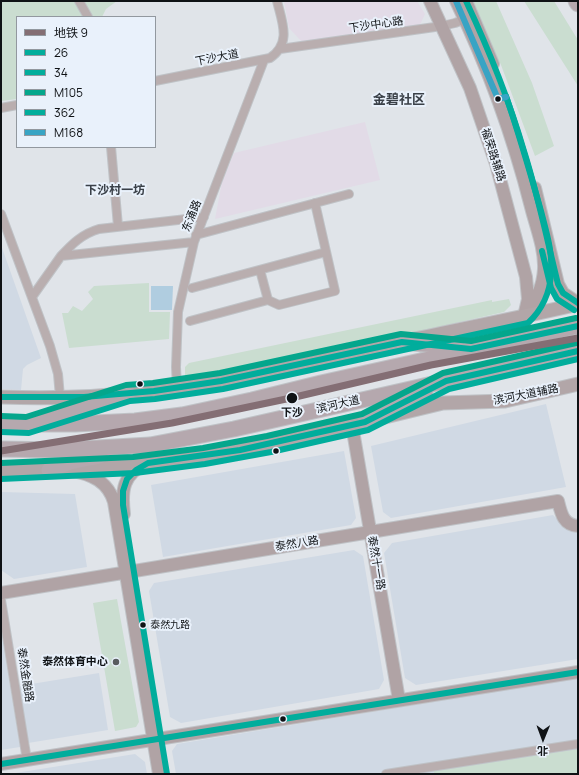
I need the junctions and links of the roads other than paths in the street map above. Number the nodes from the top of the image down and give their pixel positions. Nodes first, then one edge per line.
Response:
1 (79, 1) edge
2 (277, 1) edge
3 (430, 1) edge
4 (456, 1) edge
5 (466, 1) edge
6 (576, 1) edge
7 (578, 4) edge
8 (87, 16) edge
9 (469, 18) junction
10 (442, 26) junction
11 (280, 49) junction
12 (264, 60) junction
13 (157, 78) edge
14 (16, 105) edge
15 (1, 108) edge
16 (111, 148) edge
17 (349, 194) dead end
18 (315, 204) junction
19 (1, 214) edge
20 (204, 217) junction
21 (118, 226) junction
22 (195, 238) junction
23 (326, 252) junction
24 (61, 256) junction
25 (260, 270) junction
26 (192, 288) dead end
27 (32, 298) junction
28 (268, 300) junction
29 (578, 304) edge
30 (524, 316) junction
31 (190, 321) dead end
32 (578, 326) edge
33 (402, 342) junction
34 (471, 349) junction
35 (578, 351) edge
36 (542, 359) junction
37 (578, 361) edge
38 (446, 381) junction
39 (578, 384) edge
40 (177, 388) junction
41 (128, 394) junction
42 (1, 397) edge
43 (60, 398) junction
44 (358, 423) junction
45 (1, 424) edge
46 (28, 425) junction
47 (150, 445) junction
48 (1, 449) edge
49 (62, 450) junction
50 (1, 457) edge
51 (148, 463) junction
52 (65, 469) junction
53 (48, 470) junction
54 (1, 471) edge
55 (578, 526) edge
56 (370, 532) junction
57 (130, 572) junction
58 (1, 593) edge
59 (1, 600) edge
60 (578, 667) edge
61 (578, 672) edge
62 (398, 698) junction
63 (157, 737) junction
64 (577, 743) edge
65 (26, 754) junction
66 (1, 758) edge
67 (1, 764) edge
68 (427, 771) edge
69 (159, 774) edge
70 (167, 774) edge
71 (386, 774) edge

1 - 8 street
2 - 11 street
3 - 10 street, 福荣路辅路
4 - 9 street
5 - 9 street
6 - 7 highway
9 - 10 street, 下沙中心路
9 - 29 street
9 - 30 street
10 - 11 street, 下沙中心路
10 - 30 street, 福荣路辅路
11 - 12 street, 下沙大道
12 - 13 street, 下沙大道
12 - 20 street, 东涌路
14 - 15 street
16 - 21 street
17 - 18 street
18 - 22 street
18 - 23 street
19 - 27 street
20 - 21 street
20 - 22 street, 东涌路
21 - 24 street
22 - 24 street
22 - 40 street, 东涌路
23 - 25 street
23 - 28 street
24 - 27 street
25 - 26 street
25 - 28 street
27 - 43 street
28 - 31 street
29 - 30 main road
30 - 33 main road
32 - 34 highway
33 - 34 highway
33 - 40 main road
34 - 46 highway
35 - 36 highway, 滨河大道
36 - 37 highway
36 - 38 highway, 滨河大道
38 - 44 highway
38 - 47 highway, 滨河大道
39 - 44 main road, 滨河大道辅路
40 - 41 main road
41 - 43 main road
41 - 46 highway
42 - 43 main road
44 - 51 main road, 滨河大道辅路
44 - 56 street, 泰然十一路
45 - 46 highway
47 - 49 highway, 滨河大道
47 - 53 highway
48 - 49 highway, 滨河大道
49 - 50 highway
51 - 52 main road, 滨河大道辅路
51 - 57 street
52 - 53 main road, 滨河大道辅路
52 - 57 street
53 - 54 main road, 滨河大道辅路
55 - 56 street, 泰然八路
56 - 57 street, 泰然八路
56 - 62 street, 泰然十一路
57 - 58 street, 泰然八路
57 - 63 street
59 - 65 street, 泰然金融路
60 - 62 street
61 - 62 street
62 - 63 street
63 - 65 street
63 - 67 street
63 - 69 street
63 - 70 street
64 - 68 street
65 - 66 street
68 - 71 street

